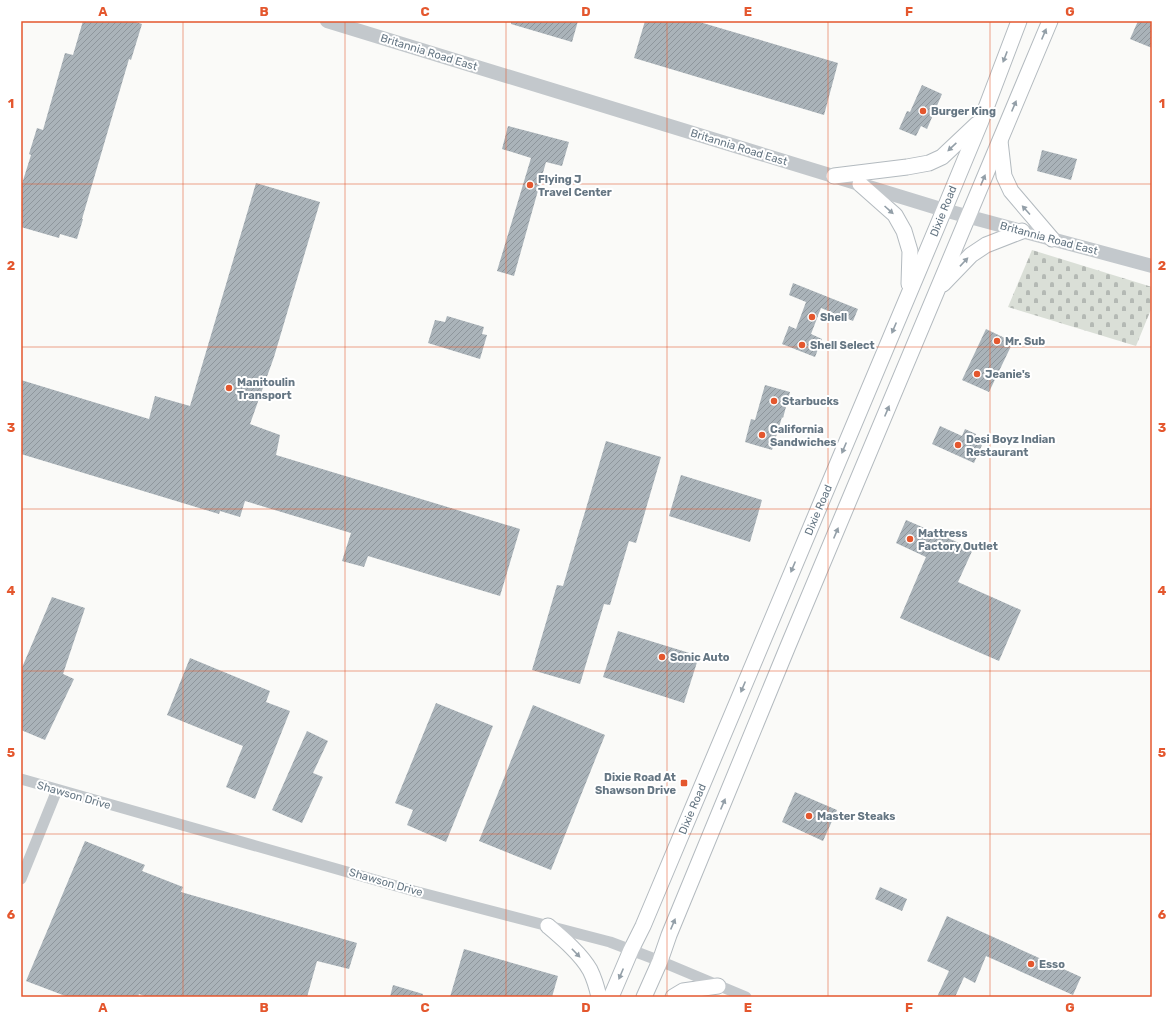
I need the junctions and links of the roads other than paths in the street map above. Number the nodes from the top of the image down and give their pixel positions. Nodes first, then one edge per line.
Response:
1 (327, 21) edge
2 (1019, 21) edge
3 (1050, 21) edge
4 (980, 121) junction
5 (1000, 140) junction
6 (834, 176) junction
7 (860, 184) junction
8 (944, 210) junction
9 (968, 216) junction
10 (1022, 231) junction
11 (1052, 239) junction
12 (1152, 266) edge
13 (937, 291) junction
14 (909, 292) junction
15 (21, 779) edge
16 (57, 790) junction
17 (21, 879) edge
18 (548, 926) junction
19 (630, 950) junction
20 (660, 961) junction
21 (718, 986) junction
22 (599, 997) edge
23 (611, 997) edge
24 (644, 997) edge
25 (673, 997) edge
26 (746, 997) edge

1 - 6 street, Britannia Road East
2 -> 4 main road, Dixie Road
5 -> 3 main road
4 -> 6 main road
4 - 8 main road, Dixie Road
9 -> 5 main road
11 -> 5 main road
6 - 7 street, Britannia Road East
7 - 8 street, Britannia Road East
7 -> 14 main road
8 - 9 street, Britannia Road East
8 - 14 main road, Dixie Road
9 - 10 street, Britannia Road East
9 - 13 main road
10 - 11 street, Britannia Road East
13 -> 10 main road
11 - 12 street, Britannia Road East
20 -> 13 main road
14 -> 19 main road, Dixie Road
15 - 16 street, Shawson Drive
16 - 17 street
16 - 18 street, Shawson Drive
18 - 19 street, Shawson Drive
18 -> 22 main road
19 - 20 street, Shawson Drive
19 -> 23 main road, Dixie Road
20 - 21 street, Shawson Drive
20 - 24 main road
21 - 25 main road
21 - 26 street, Shawson Drive

